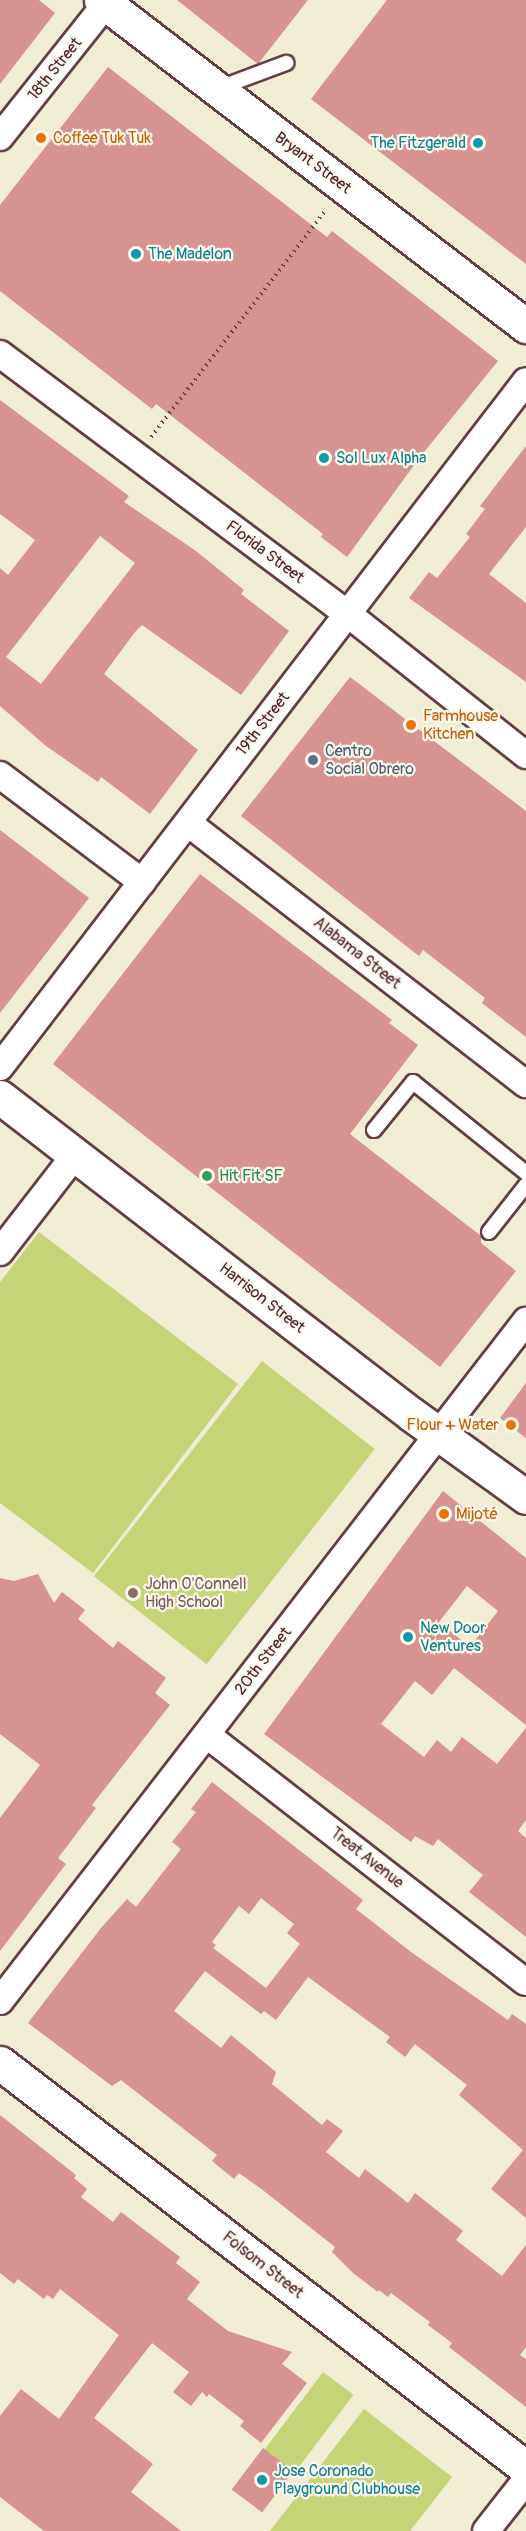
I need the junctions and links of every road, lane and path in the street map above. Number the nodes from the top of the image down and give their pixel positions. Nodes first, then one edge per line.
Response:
1 (105, 1) edge
2 (286, 63) dead end
3 (217, 89) junction
4 (0, 137) edge
5 (345, 187) junction
6 (526, 326) edge
7 (0, 354) edge
8 (526, 381) edge
9 (138, 454) junction
10 (348, 614) junction
11 (526, 755) edge
12 (0, 775) edge
13 (188, 823) junction
14 (142, 882) junction
15 (0, 1067) edge
16 (526, 1084) edge
17 (0, 1097) edge
18 (374, 1130) dead end
19 (75, 1155) junction
20 (526, 1173) edge
21 (526, 1185) edge
22 (489, 1232) dead end
23 (0, 1252) edge
24 (526, 1321) edge
25 (440, 1433) junction
26 (526, 1497) edge
27 (207, 1735) junction
28 (526, 1982) edge
29 (0, 2001) edge
30 (0, 2063) edge
31 (526, 2468) edge
32 (526, 2480) edge
33 (486, 2531) edge

1 - 3 street, Bryant Street
1 - 4 street, 18th Street
2 - 3 lane
3 - 5 street, Bryant Street
5 - 6 street, Bryant Street
5 - 9 path
7 - 9 street, Florida Street
8 - 10 street, 19th Street
9 - 10 street, Florida Street
10 - 11 street, Florida Street
10 - 13 street, 19th Street
12 - 14 street
13 - 14 street, 19th Street
13 - 16 street, Alabama Street
14 - 15 street, 19th Street
17 - 19 street, Harrison Street
18 - 20 lane
19 - 23 street
19 - 25 street, Harrison Street
21 - 22 lane
24 - 25 street, 20th Street
25 - 26 street, Harrison Street
25 - 27 street, 20th Street
27 - 28 street, Treat Avenue
27 - 29 street, 20th Street
30 - 31 street, Folsom Street
32 - 33 street

